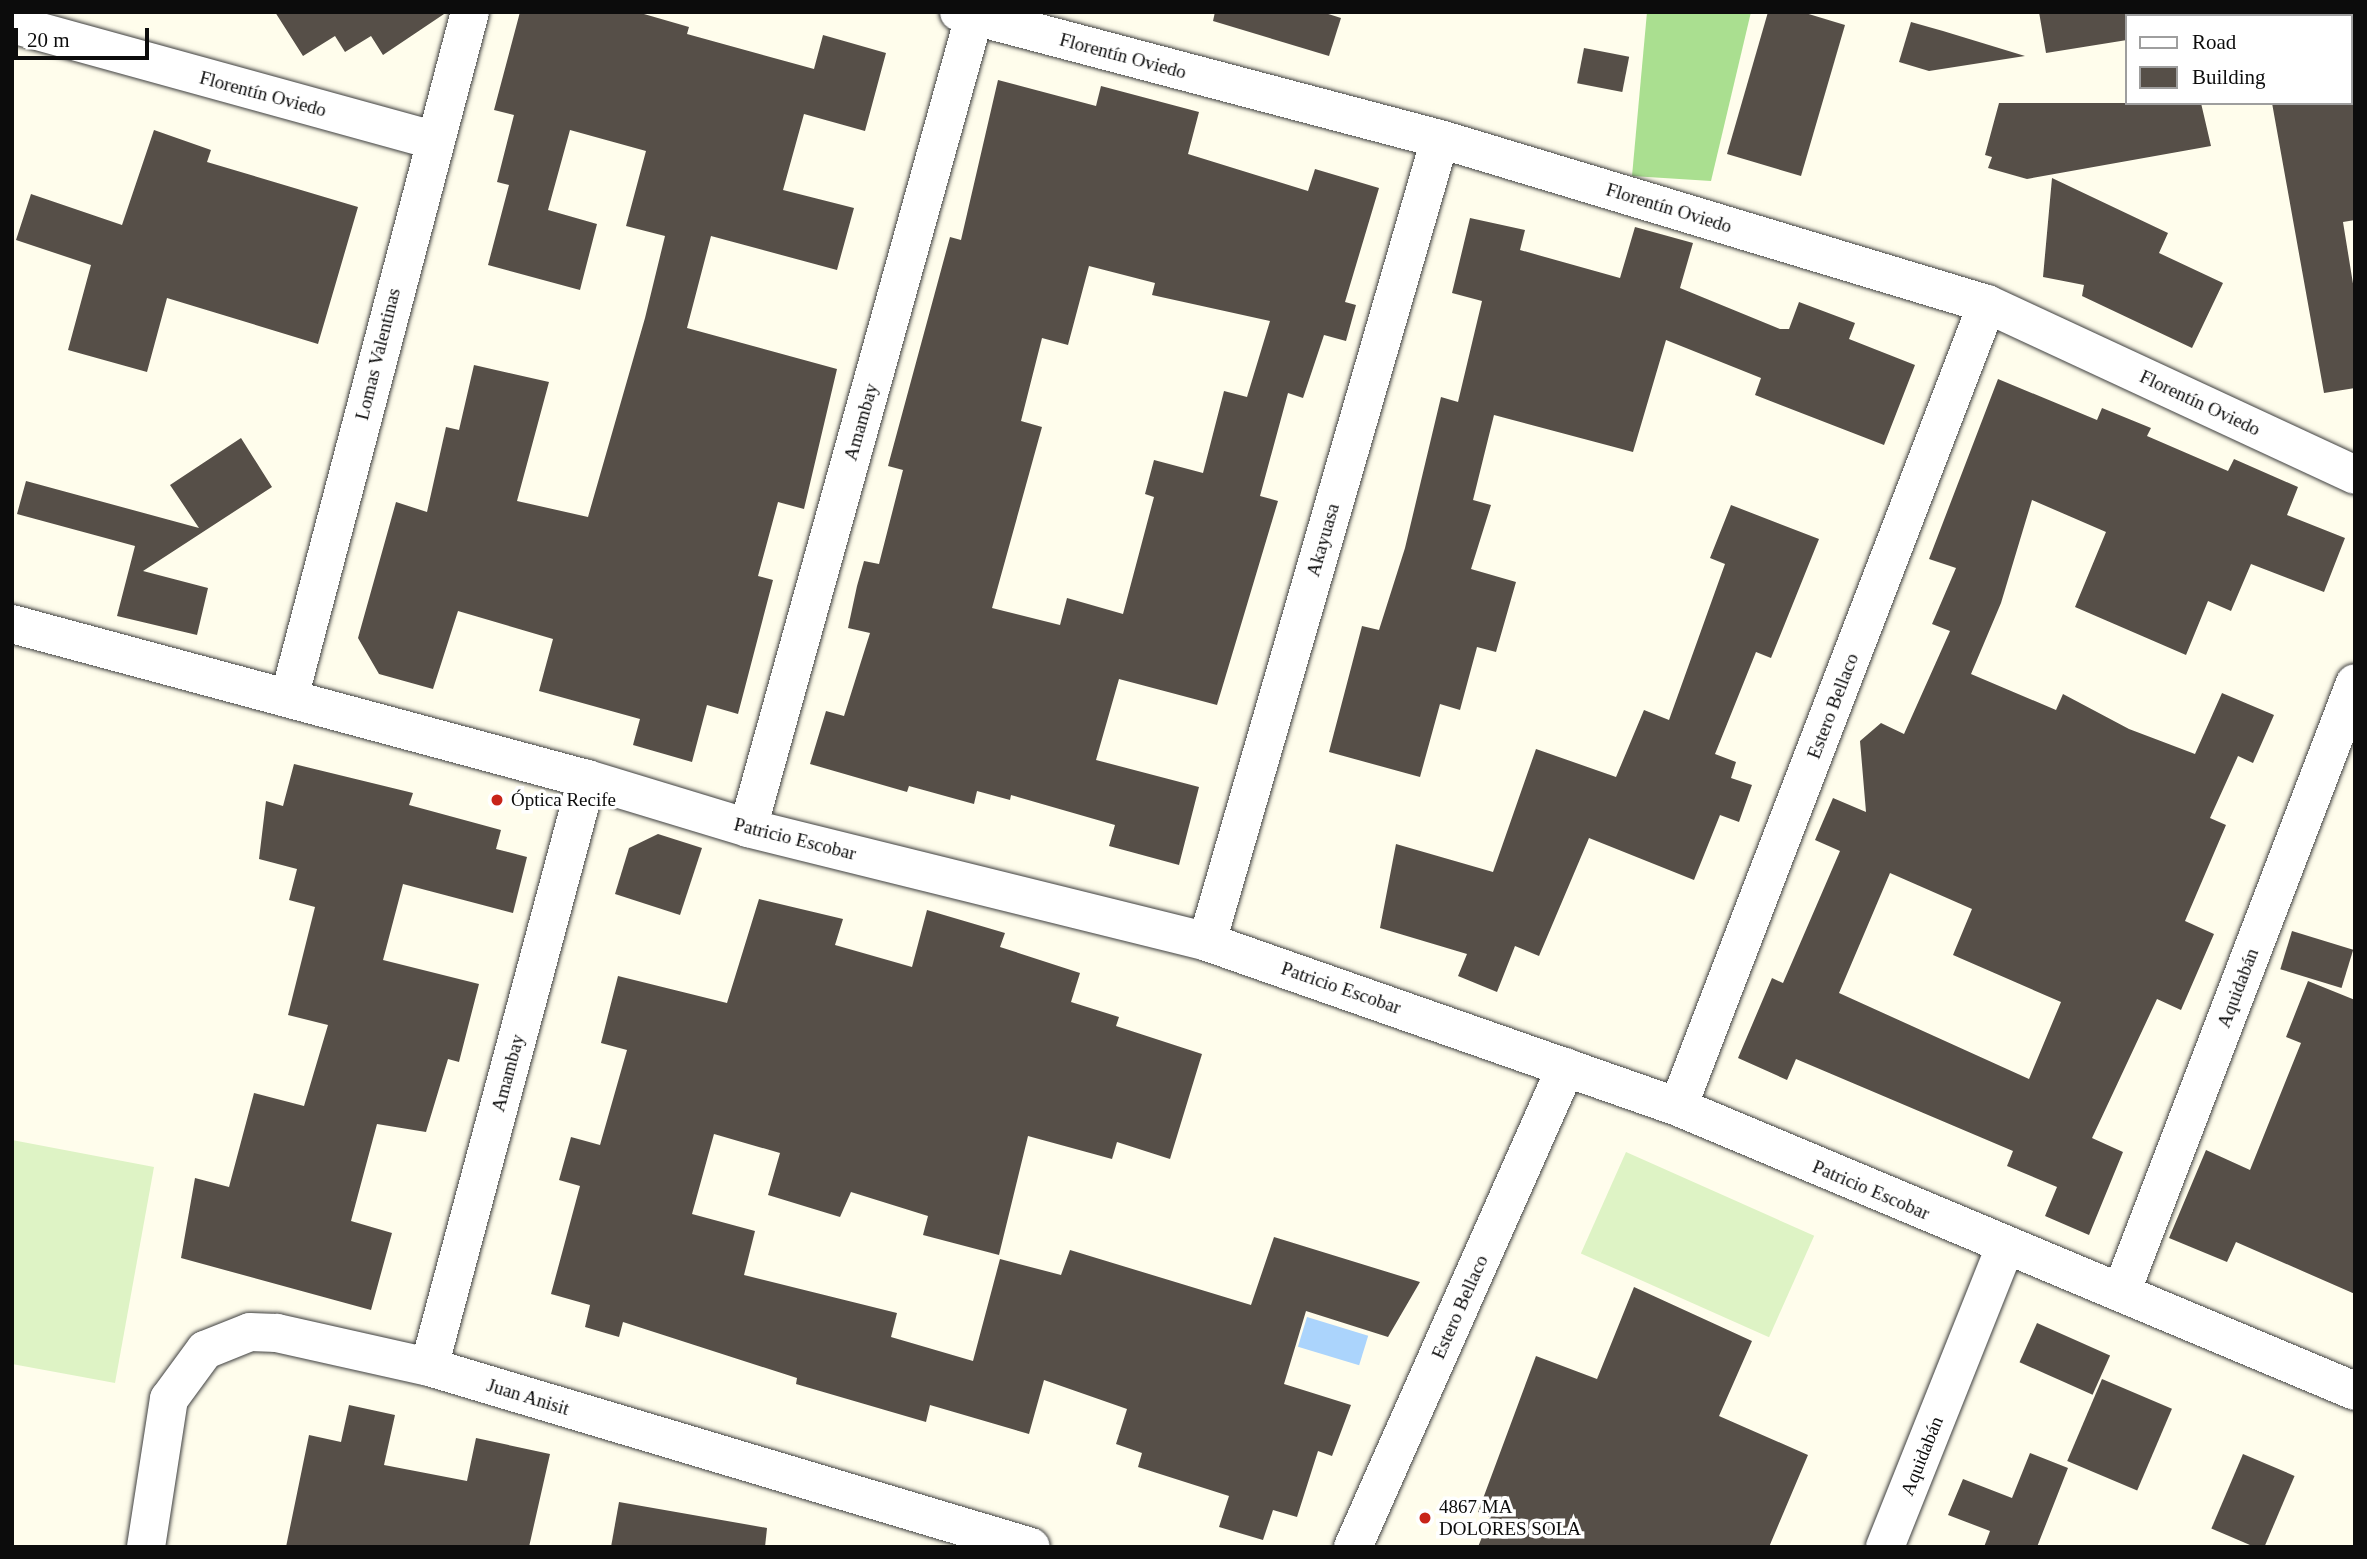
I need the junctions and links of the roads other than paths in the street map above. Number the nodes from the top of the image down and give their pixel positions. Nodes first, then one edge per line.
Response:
1 (470, 12) edge
2 (966, 15) edge
3 (35, 23) edge
4 (1440, 139) junction
5 (433, 140) junction
6 (1987, 304) junction
7 (2355, 474) edge
8 (12, 624) edge
9 (2355, 683) edge
10 (289, 698) junction
11 (587, 779) junction
12 (748, 828) junction
13 (1207, 942) junction
14 (1566, 1067) junction
15 (1678, 1107) junction
16 (2005, 1247) junction
17 (2121, 1293) junction
18 (429, 1367) junction
19 (2355, 1391) edge
20 (147, 1537) edge
21 (1031, 1547) edge
22 (1353, 1547) edge
23 (1885, 1547) edge

1 - 5 street, Lomas Valentinas
2 - 4 street, Florentín Oviedo
2 - 12 street, Amambay
3 - 5 street, Florentín Oviedo
4 - 6 street, Florentín Oviedo
4 - 13 street, Akayuasa
5 - 10 street, Lomas Valentinas
6 - 7 street, Florentín Oviedo
6 - 15 street, Estero Bellaco
8 - 10 street, Patricio Escobar
9 - 17 street, Aquidabán
10 - 11 street, Patricio Escobar
11 - 12 street, Patricio Escobar
11 - 18 street, Amambay
12 - 13 street, Patricio Escobar
13 - 14 street, Patricio Escobar
14 - 15 street, Patricio Escobar
14 - 22 street, Estero Bellaco
15 - 16 street, Patricio Escobar
16 - 17 street, Patricio Escobar
16 - 23 street, Aquidabán
17 - 19 street, Patricio Escobar
18 - 20 street, Juan Anisit
18 - 21 street, Juan Anisit

